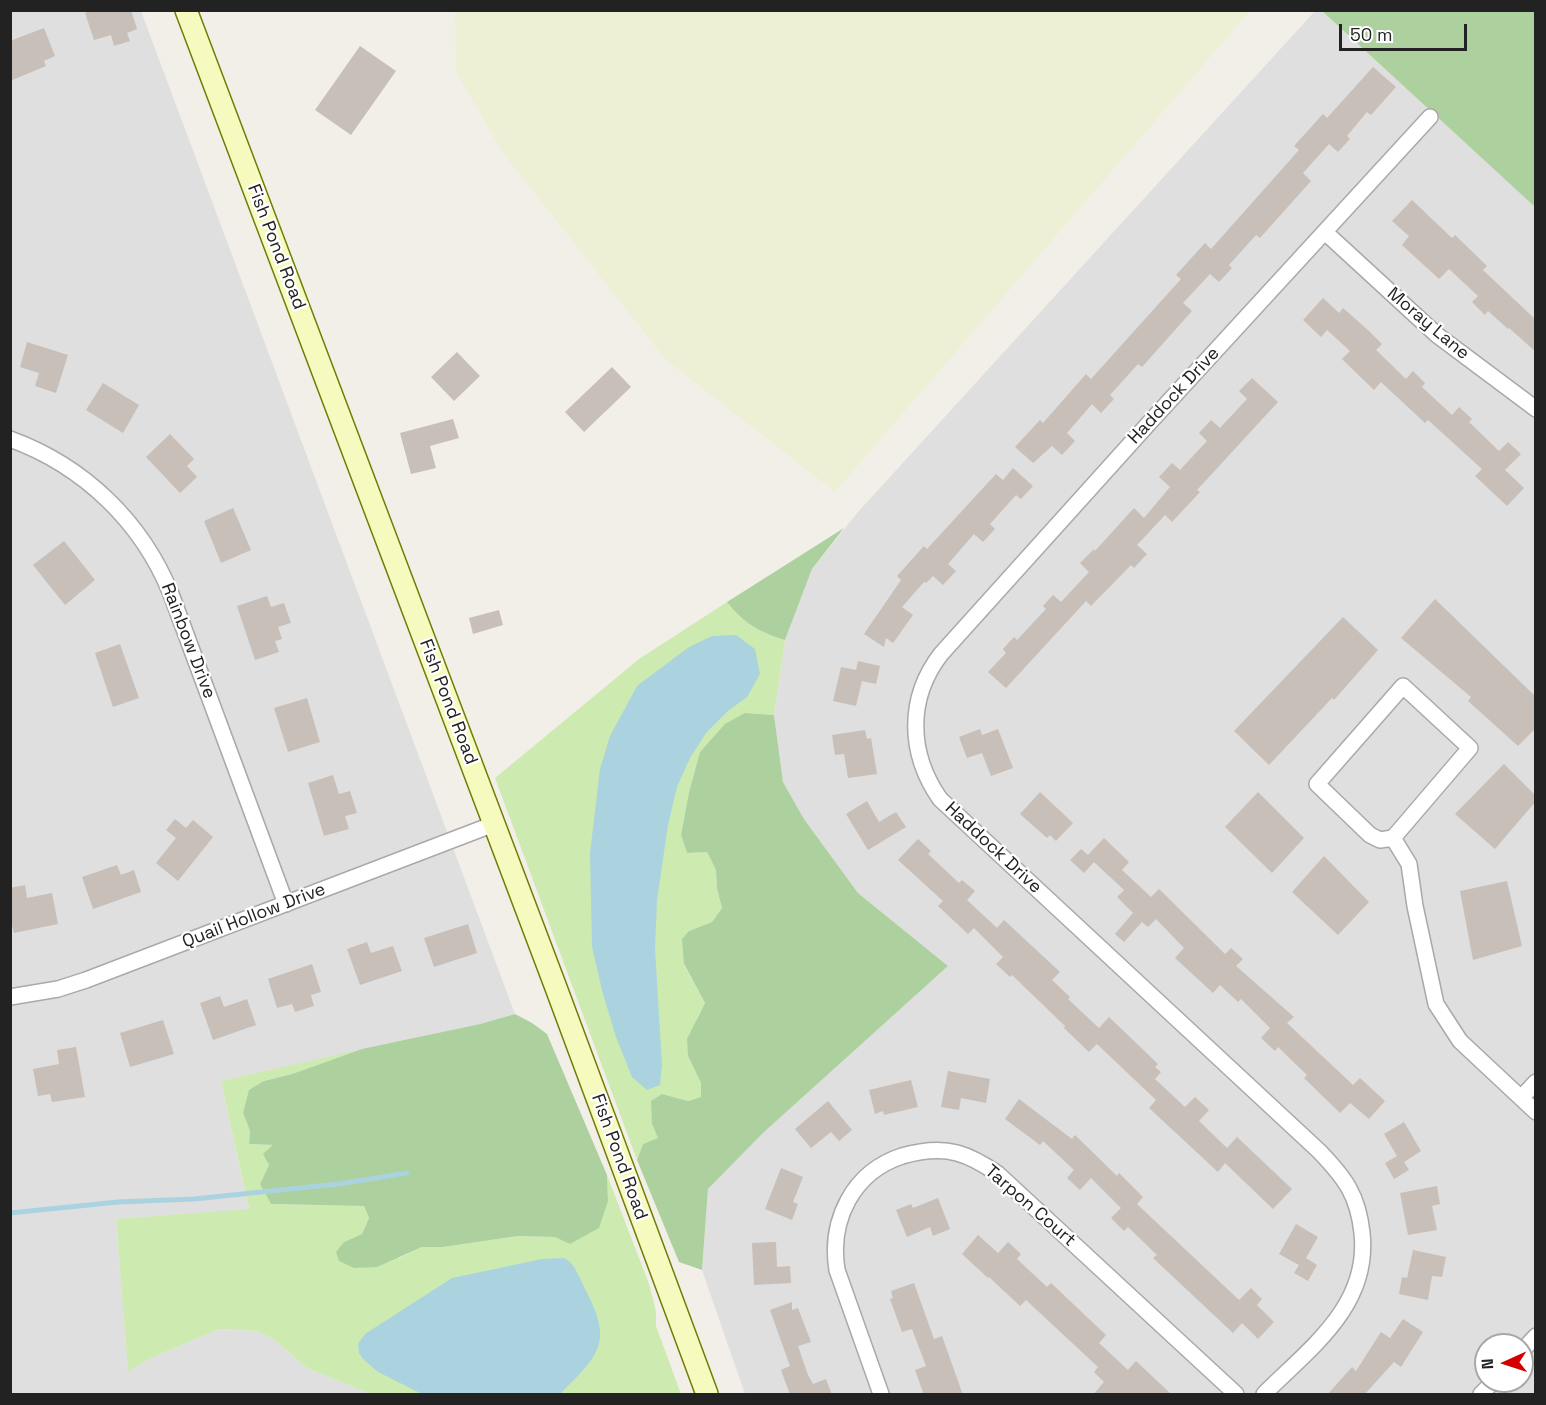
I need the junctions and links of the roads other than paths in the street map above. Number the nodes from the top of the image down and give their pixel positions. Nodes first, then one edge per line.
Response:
1 (186, 10) edge
2 (1430, 117) dead end
3 (1326, 233) junction
4 (1536, 409) edge
5 (10, 439) edge
6 (495, 824) junction
7 (1393, 838) junction
8 (286, 904) junction
9 (10, 997) edge
10 (1536, 1082) edge
11 (1521, 1098) junction
12 (1536, 1112) edge
13 (707, 1395) edge
14 (881, 1395) edge
15 (1236, 1395) edge
16 (1264, 1395) edge

1 - 6 street, Fish Pond Road
2 - 3 street, Haddock Drive
3 - 4 street, Moray Lane
3 - 16 street, Haddock Drive
5 - 8 street, Rainbow Drive
6 - 8 street, Quail Hollow Drive
6 - 13 street, Fish Pond Road
7 - 7 street
7 - 11 street
8 - 9 street, Quail Hollow Drive
10 - 11 street
11 - 12 street
14 - 15 street, Tarpon Court

